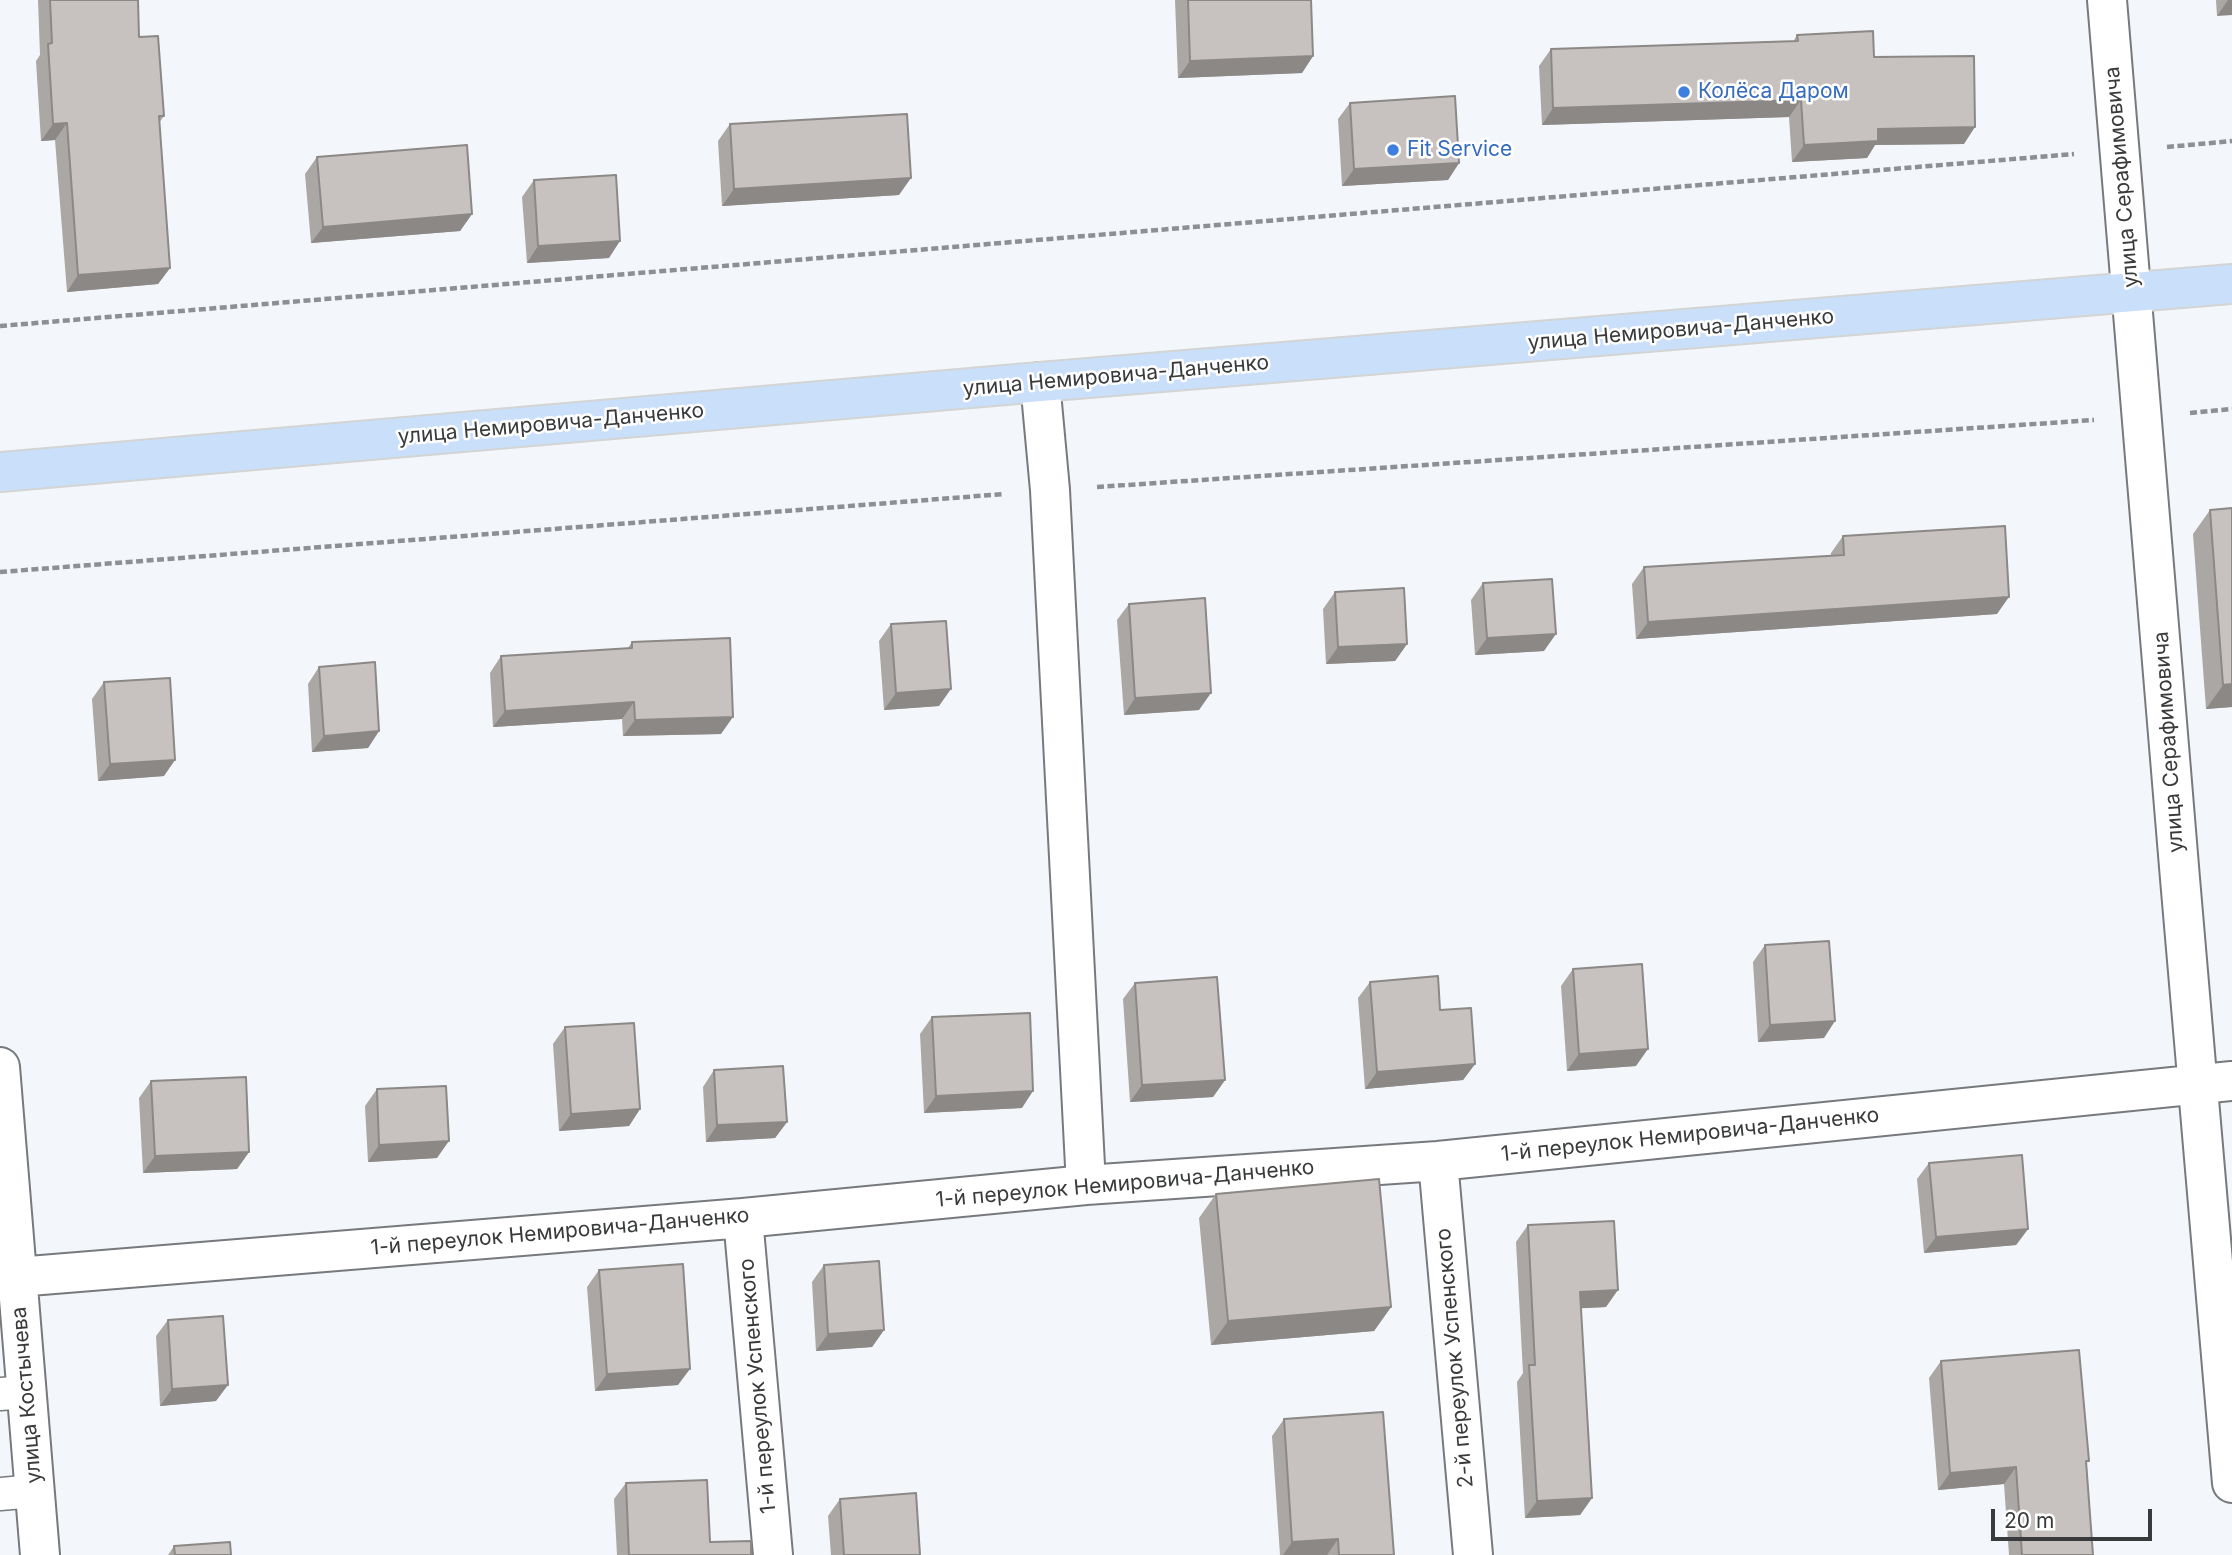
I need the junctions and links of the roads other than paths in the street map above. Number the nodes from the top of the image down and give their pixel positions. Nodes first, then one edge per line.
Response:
1 (2107, 0) edge
2 (2232, 284) edge
3 (2133, 293) junction
4 (1041, 382) junction
5 (0, 472) edge
6 (2214, 1082) edge
7 (1, 1091) edge
8 (1438, 1161) junction
9 (1086, 1185) junction
10 (743, 1218) junction
11 (17, 1277) junction
12 (13, 1393) edge
13 (2232, 1483) edge
14 (18, 1493) edge
15 (40, 1555) edge
16 (773, 1555) edge
17 (1473, 1555) edge

1 - 3 street, улица Серафимовича
2 - 3 main road, улица Немировича-Данченко
3 - 4 main road, улица Немировича-Данченко
3 - 6 street, улица Серафимовича
4 - 5 main road, улица Немировича-Данченко
4 - 9 street
6 - 8 street, 1-й переулок Немировича-Данченко
6 - 13 street, улица Серафимовича
7 - 11 street, улица Костычева
8 - 9 street, 1-й переулок Немировича-Данченко
8 - 17 street, 2-й переулок Успенского
9 - 10 street, 1-й переулок Немировича-Данченко
10 - 11 street, 1-й переулок Немировича-Данченко
10 - 16 street, 1-й переулок Успенского
11 - 12 street, улица Костычева
12 - 14 street, улица Костычева
14 - 15 street, улица Костычева

